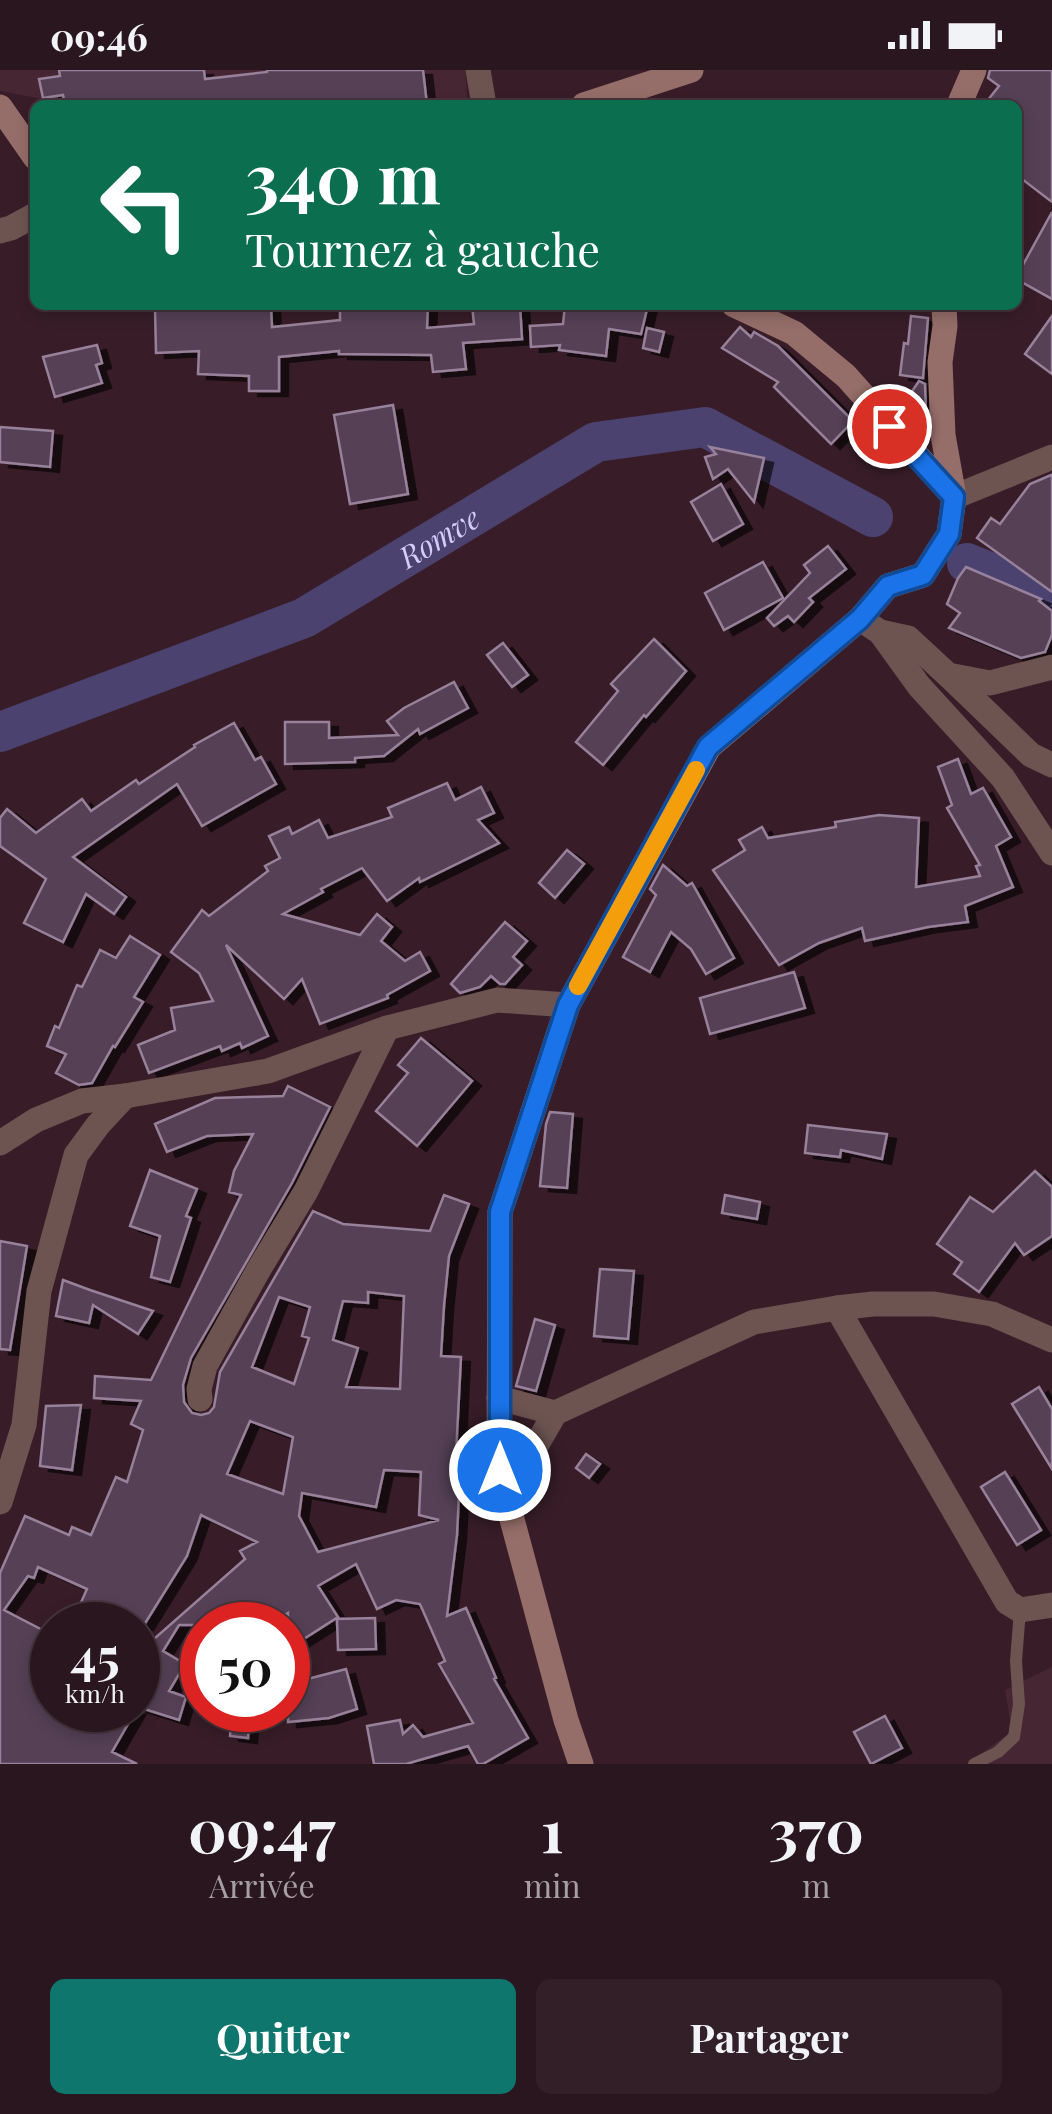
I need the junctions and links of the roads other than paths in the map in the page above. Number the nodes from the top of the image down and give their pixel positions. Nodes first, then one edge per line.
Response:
1 (478, 70) edge
2 (691, 70) edge
3 (974, 70) edge
4 (483, 100) edge
5 (599, 100) edge
6 (961, 100) edge
7 (0, 108) edge
8 (30, 149) edge
9 (30, 218) edge
10 (0, 231) edge
11 (745, 310) edge
12 (944, 310) edge
13 (1052, 457) edge
14 (954, 497) junction
15 (870, 626) junction
16 (1052, 667) edge
17 (948, 675) junction
18 (1052, 765) edge
19 (1052, 853) edge
20 (568, 1005) junction
21 (387, 1028) junction
22 (124, 1096) junction
23 (0, 1142) edge
24 (837, 1308) junction
25 (1052, 1340) edge
26 (499, 1398) junction
27 (200, 1399) dead end
28 (555, 1413) junction
29 (506, 1498) junction
30 (0, 1502) edge
31 (1052, 1605) edge
32 (1020, 1610) junction
33 (580, 1764) edge
34 (974, 1764) edge

1 - 4 street
2 - 5 main road
3 - 6 main road
7 - 8 main road
9 - 10 street
11 - 14 main road
12 - 14 main road
13 - 14 street
14 - 15 main road
15 - 17 street
15 - 19 street
15 - 20 main road
16 - 17 street
17 - 18 street
20 - 21 street
20 - 26 main road
21 - 22 street
21 - 27 street
22 - 23 street
22 - 30 street
24 - 25 street
24 - 28 street
24 - 32 street
26 - 28 street
26 - 29 main road
28 - 29 street
29 - 33 main road
31 - 32 street
32 - 34 lane

